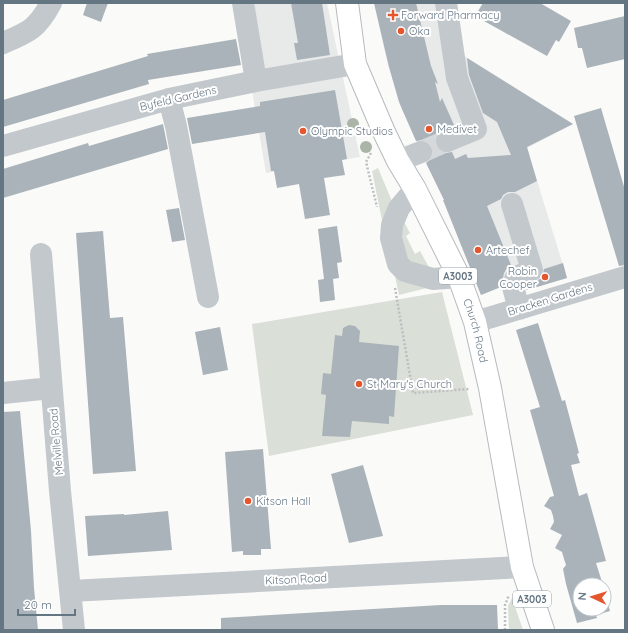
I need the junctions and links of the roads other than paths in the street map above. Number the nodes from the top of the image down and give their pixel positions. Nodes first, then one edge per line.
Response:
1 (51, 3) edge
2 (243, 3) edge
3 (347, 3) edge
4 (446, 3) edge
5 (3, 43) edge
6 (355, 64) junction
7 (256, 81) junction
8 (169, 99) junction
9 (447, 141) tunnel mouth
10 (3, 146) edge
11 (421, 152) tunnel mouth
12 (398, 161) junction
13 (415, 189) junction
14 (512, 204) dead end
15 (41, 254) dead end
16 (459, 277) junction
17 (625, 277) edge
18 (208, 297) dead end
19 (519, 309) junction
20 (475, 322) junction
21 (51, 388) junction
22 (3, 392) edge
23 (522, 567) junction
24 (71, 591) junction
25 (74, 630) edge
26 (543, 630) edge

1 - 5 street
2 - 7 street
3 - 6 main road, Church Road / A3003
4 - 9 street
6 - 7 street, Byfeld Gardens
6 - 12 main road, Church Road / A3003
7 - 8 street, Byfeld Gardens
8 - 10 street, Byfeld Gardens
8 - 18 street
11 - 12 street
12 - 13 main road, Church Road / A3003
13 - 16 main road, Church Road / A3003
13 - 16 street
14 - 19 street
15 - 21 street, Melville Road
16 - 20 main road, Church Road / A3003
17 - 19 street, Bracken Gardens
19 - 20 street, Bracken Gardens
20 - 23 main road, Church Road / A3003
21 - 22 street
21 - 24 street, Melville Road
23 - 24 street, Kitson Road
23 - 26 main road, Church Road / A3003
24 - 25 street, Melville Road

